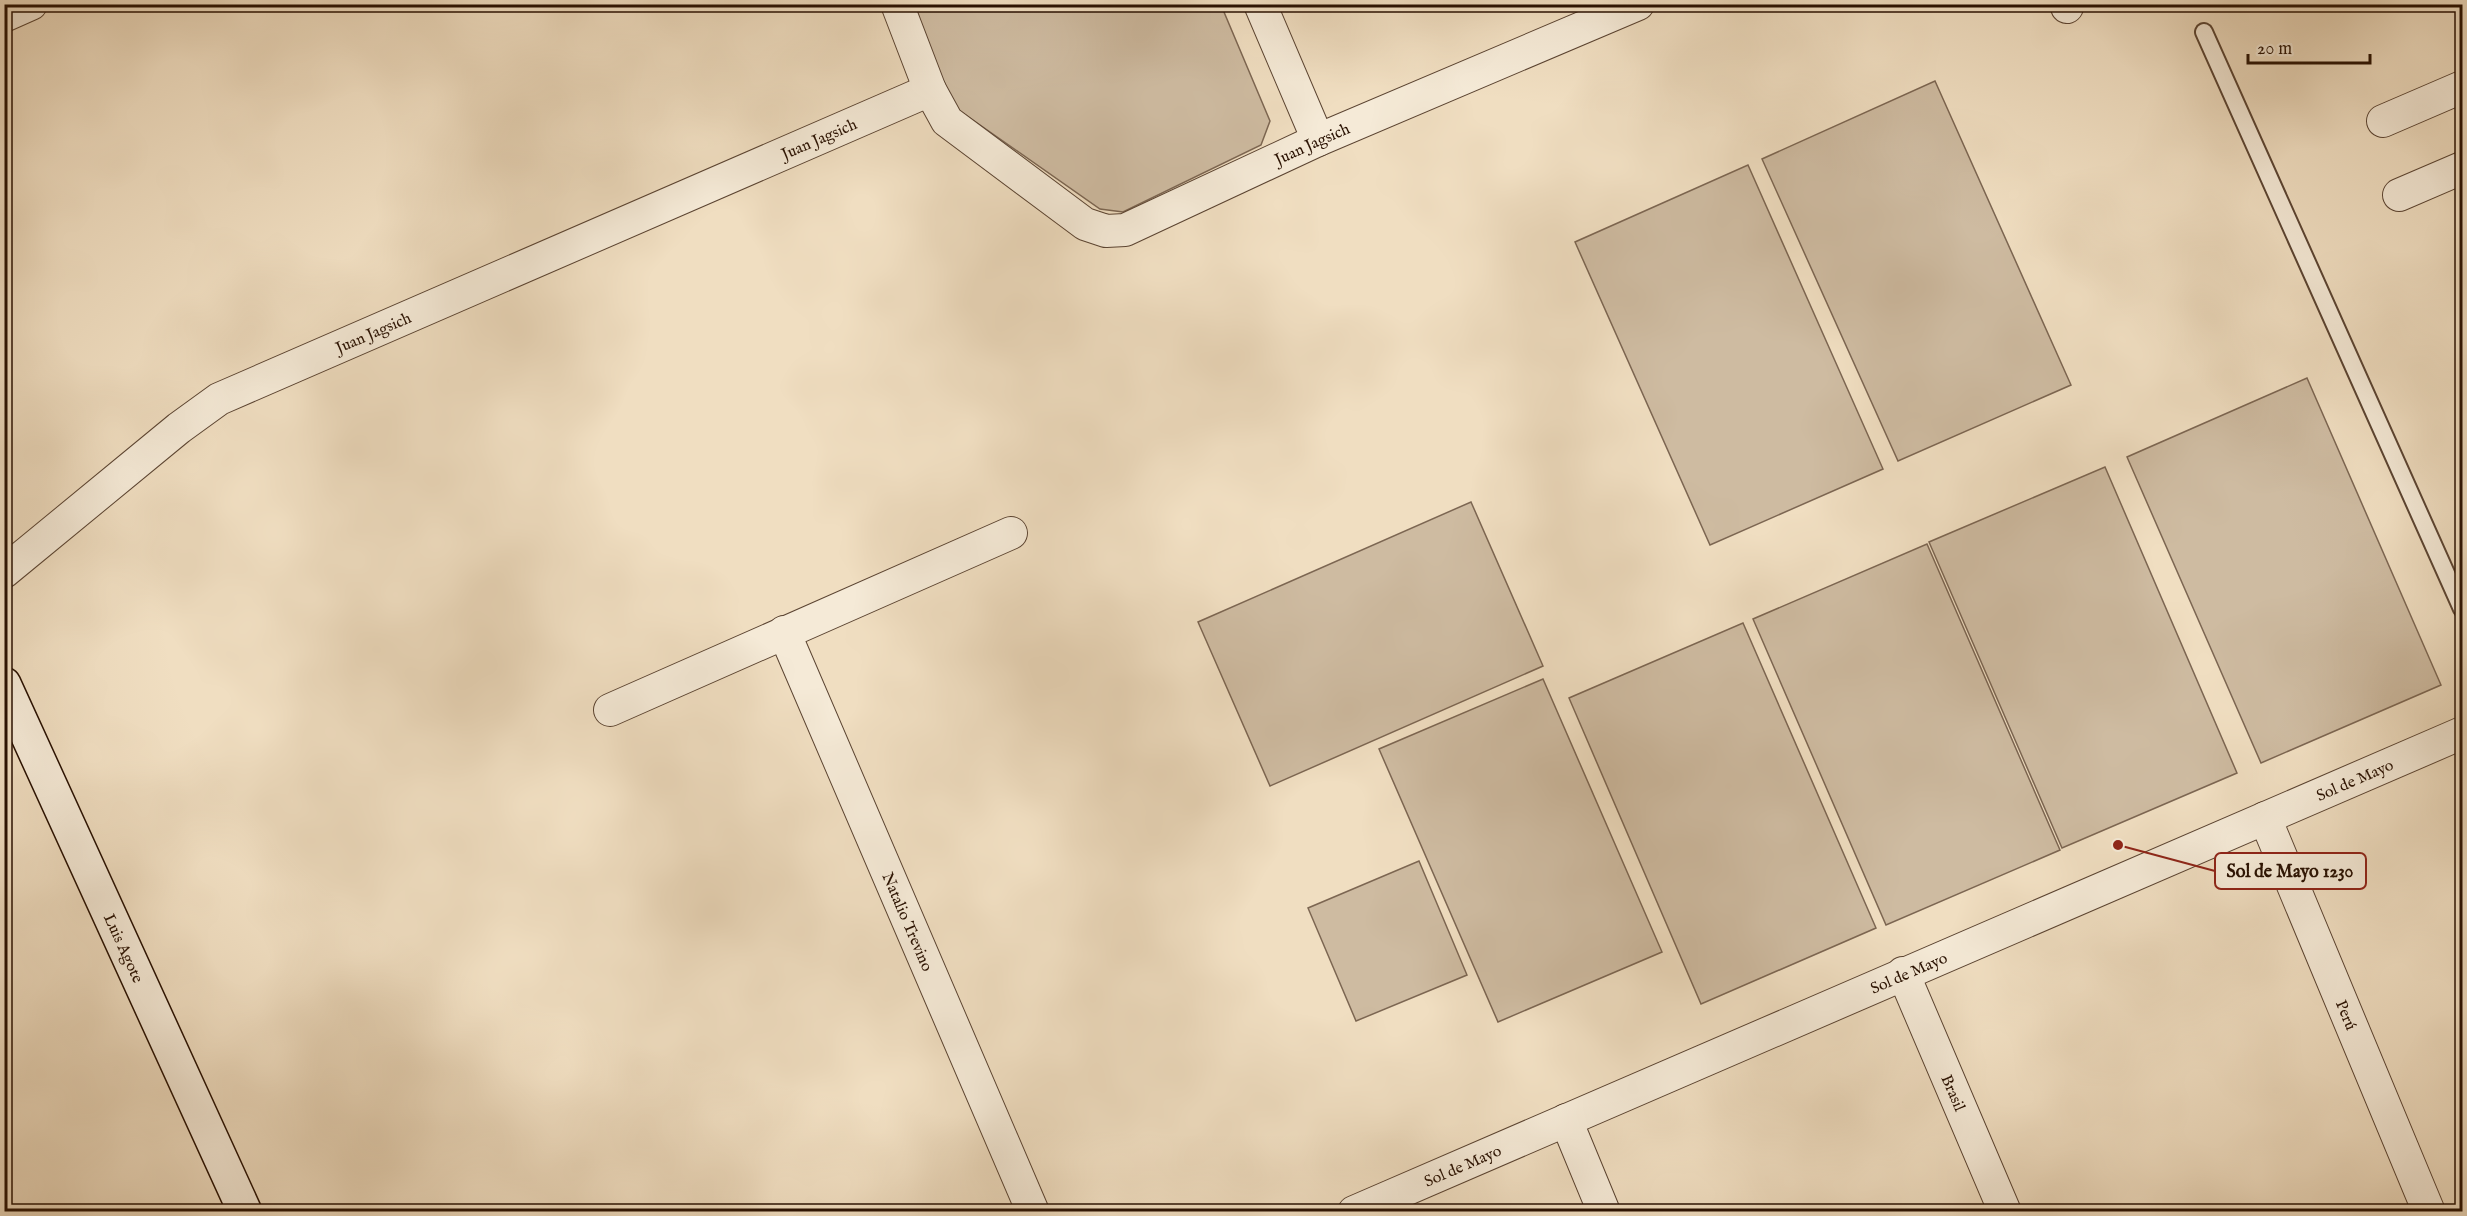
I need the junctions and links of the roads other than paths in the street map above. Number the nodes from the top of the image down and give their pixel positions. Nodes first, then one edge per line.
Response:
1 (31, 4) edge
2 (897, 4) edge
3 (1260, 4) edge
4 (1638, 4) edge
5 (4, 16) edge
6 (2204, 32) dead end
7 (2463, 87) edge
8 (930, 90) junction
9 (2383, 121) dead end
10 (1318, 140) junction
11 (2463, 168) edge
12 (2399, 195) dead end
13 (1011, 533) dead end
14 (4, 572) edge
15 (2463, 609) edge
16 (784, 632) junction
17 (4, 684) edge
18 (610, 710) dead end
19 (2463, 733) edge
20 (2265, 818) junction
21 (1903, 973) junction
22 (1566, 1120) junction
23 (245, 1212) edge
24 (1032, 1212) edge
25 (1354, 1212) edge
26 (1604, 1212) edge
27 (2005, 1212) edge
28 (2429, 1212) edge

1 - 5 street
2 - 8 street
3 - 10 street
4 - 10 street, Juan Jagsich
6 - 15 lane
7 - 9 street
8 - 10 street, Juan Jagsich
8 - 14 street, Juan Jagsich
11 - 12 street
13 - 16 street
16 - 18 street
16 - 24 street, Natalio Trevino
17 - 23 main road, Luis Agote
19 - 20 street, Sol de Mayo
20 - 21 street, Sol de Mayo
20 - 28 street, Perú
21 - 22 street, Sol de Mayo
21 - 27 street, Brasil
22 - 25 street, Sol de Mayo
22 - 26 street

